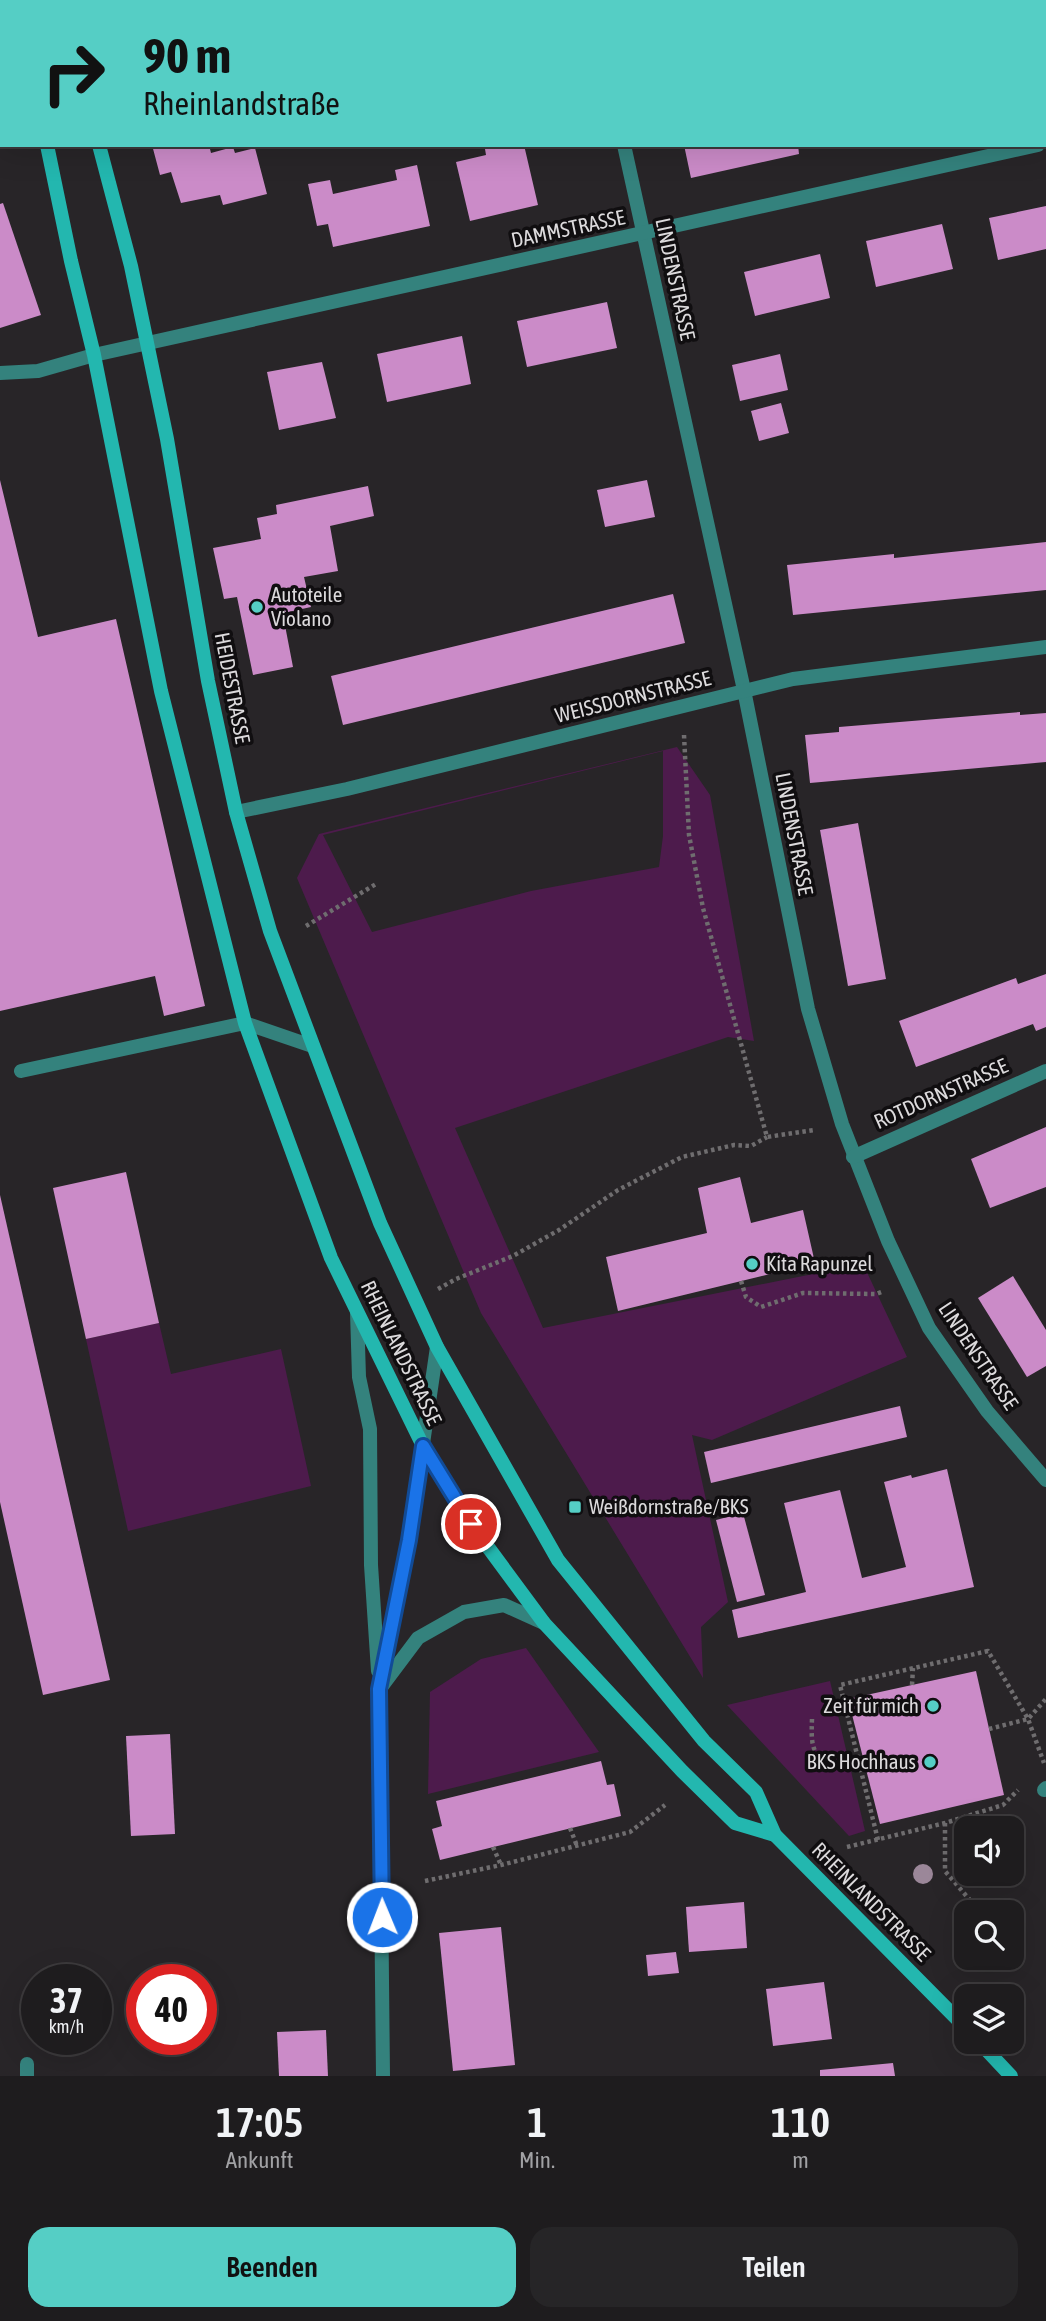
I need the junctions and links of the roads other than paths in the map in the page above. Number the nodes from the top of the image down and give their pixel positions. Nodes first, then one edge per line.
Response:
1 (47, 147) edge
2 (100, 147) edge
3 (624, 147) edge
4 (1029, 147) edge
5 (644, 234) junction
6 (147, 344) junction
7 (94, 355) junction
8 (0, 373) edge
9 (1046, 647) edge
10 (744, 690) junction
11 (236, 812) junction
12 (244, 1023) junction
13 (312, 1046) junction
14 (21, 1071) dead end
15 (1046, 1071) edge
16 (853, 1157) junction
17 (380, 1223) joint
18 (357, 1312) junction
19 (437, 1347) junction
20 (423, 1446) junction
21 (1046, 1480) edge
22 (544, 1623) junction
23 (379, 1689) junction
24 (775, 1835) junction
25 (954, 2016) edge
26 (990, 2054) edge
27 (383, 2076) edge
28 (1011, 2076) edge

1 - 7 main road
2 - 6 main road, HEIDESTRASSE
3 - 5 street, LINDENSTRASSE
4 - 5 street, DAMMSTRASSE
5 - 6 street, DAMMSTRASSE
5 - 10 street, LINDENSTRASSE
6 - 7 street, DAMMSTRASSE
6 - 11 main road, HEIDESTRASSE
7 - 8 street, DAMMSTRASSE
7 - 12 main road
9 - 10 street, WEISSDORNSTRASSE
10 - 11 street, WEISSDORNSTRASSE
10 - 16 street, LINDENSTRASSE
11 - 13 main road, HEIDESTRASSE
12 - 13 street
12 - 14 street
12 - 18 main road, RHEINLANDSTRASSE
13 - 17 main road, HEIDESTRASSE
15 - 16 street, ROTDORNSTRASSE
16 - 21 street, LINDENSTRASSE
17 - 19 main road, RHEINLANDSTRASSE
18 - 20 main road, RHEINLANDSTRASSE
18 - 23 street
19 - 20 street
19 - 24 main road, RHEINLANDSTRASSE
20 - 22 main road, RHEINLANDSTRASSE
20 - 23 street
22 - 23 street
22 - 24 main road, RHEINLANDSTRASSE
23 - 27 street
24 - 25 main road, RHEINLANDSTRASSE
26 - 28 main road

